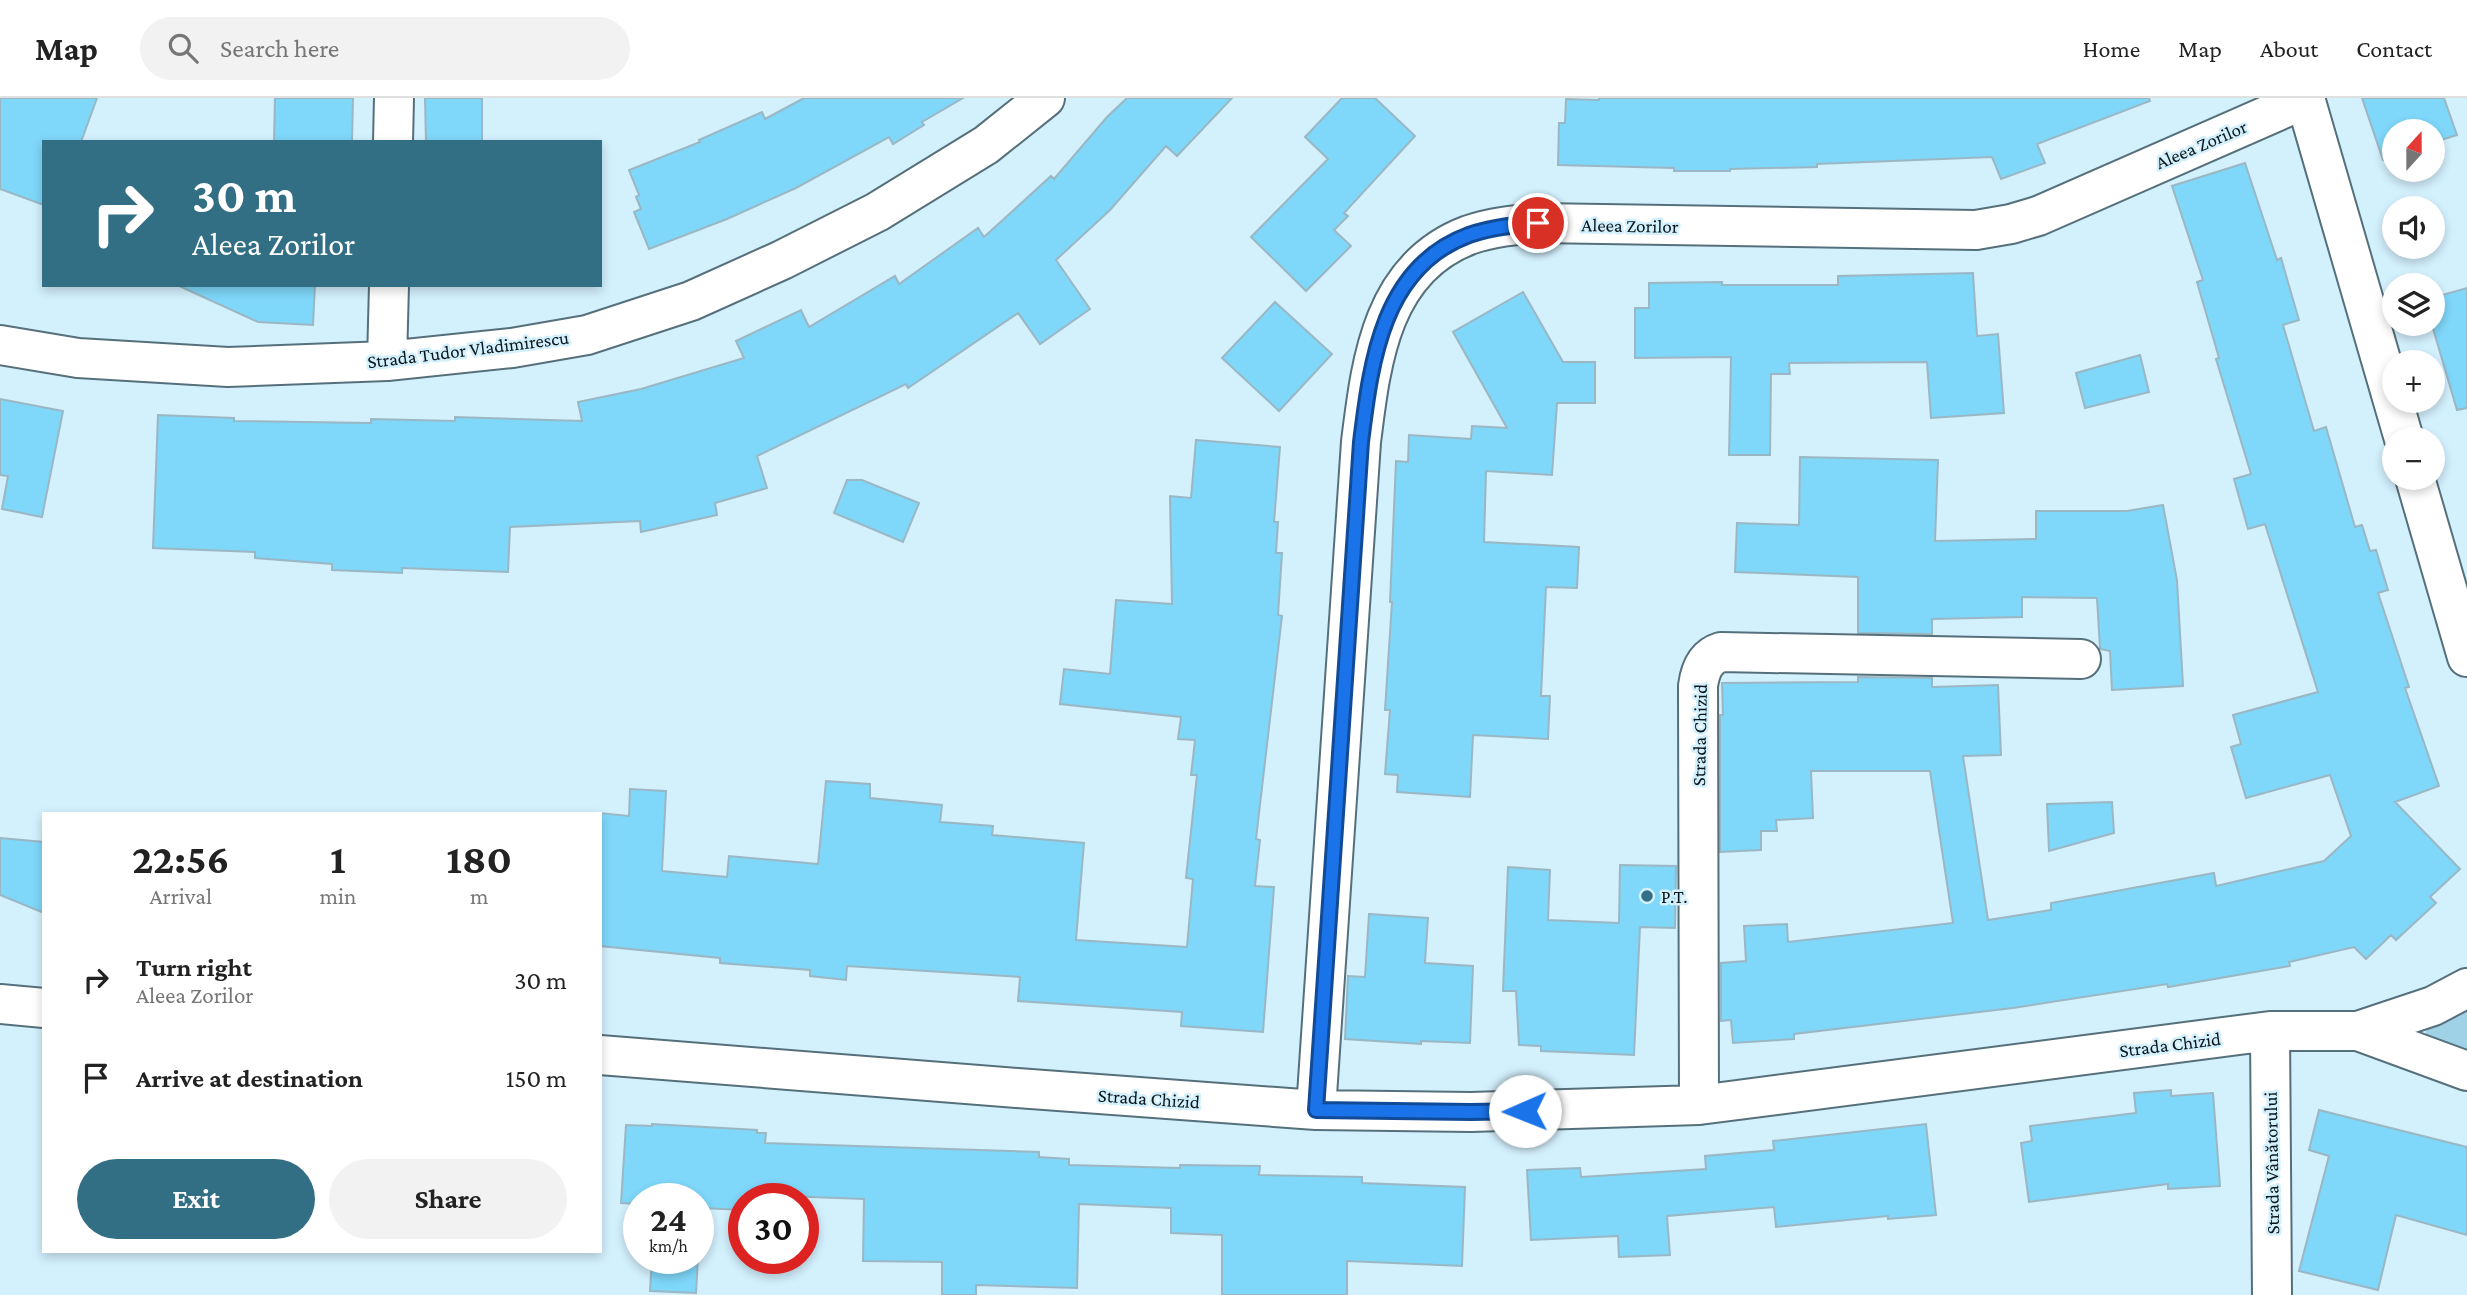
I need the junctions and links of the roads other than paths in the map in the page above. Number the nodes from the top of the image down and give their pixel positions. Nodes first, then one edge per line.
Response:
1 (394, 98) edge
2 (1045, 98) edge
3 (2305, 99) edge
4 (393, 140) edge
5 (389, 287) edge
6 (0, 345) edge
7 (387, 361) junction
8 (2401, 427) edge
9 (2418, 490) edge
10 (2467, 657) edge
11 (2081, 659) dead end
12 (2467, 988) edge
13 (0, 1004) edge
14 (42, 1008) edge
15 (2270, 1031) junction
16 (2358, 1031) junction
17 (602, 1055) edge
18 (2467, 1071) edge
19 (1699, 1105) junction
20 (1316, 1110) junction
21 (2273, 1295) edge

1 - 4 street
2 - 7 street, Strada Tudor Vladimirescu
3 - 8 street
3 - 20 street, Aleea Zorilor
5 - 7 street
6 - 7 street, Strada Tudor Vladimirescu
9 - 10 street
11 - 19 street, Strada Chizid
12 - 16 street, Strada Chizid
13 - 14 street
15 - 16 street, Strada Chizid
15 - 19 street, Strada Chizid
15 - 21 street, Strada Vânătorului
16 - 18 street
17 - 20 street, Strada Chizid
19 - 20 street, Strada Chizid

